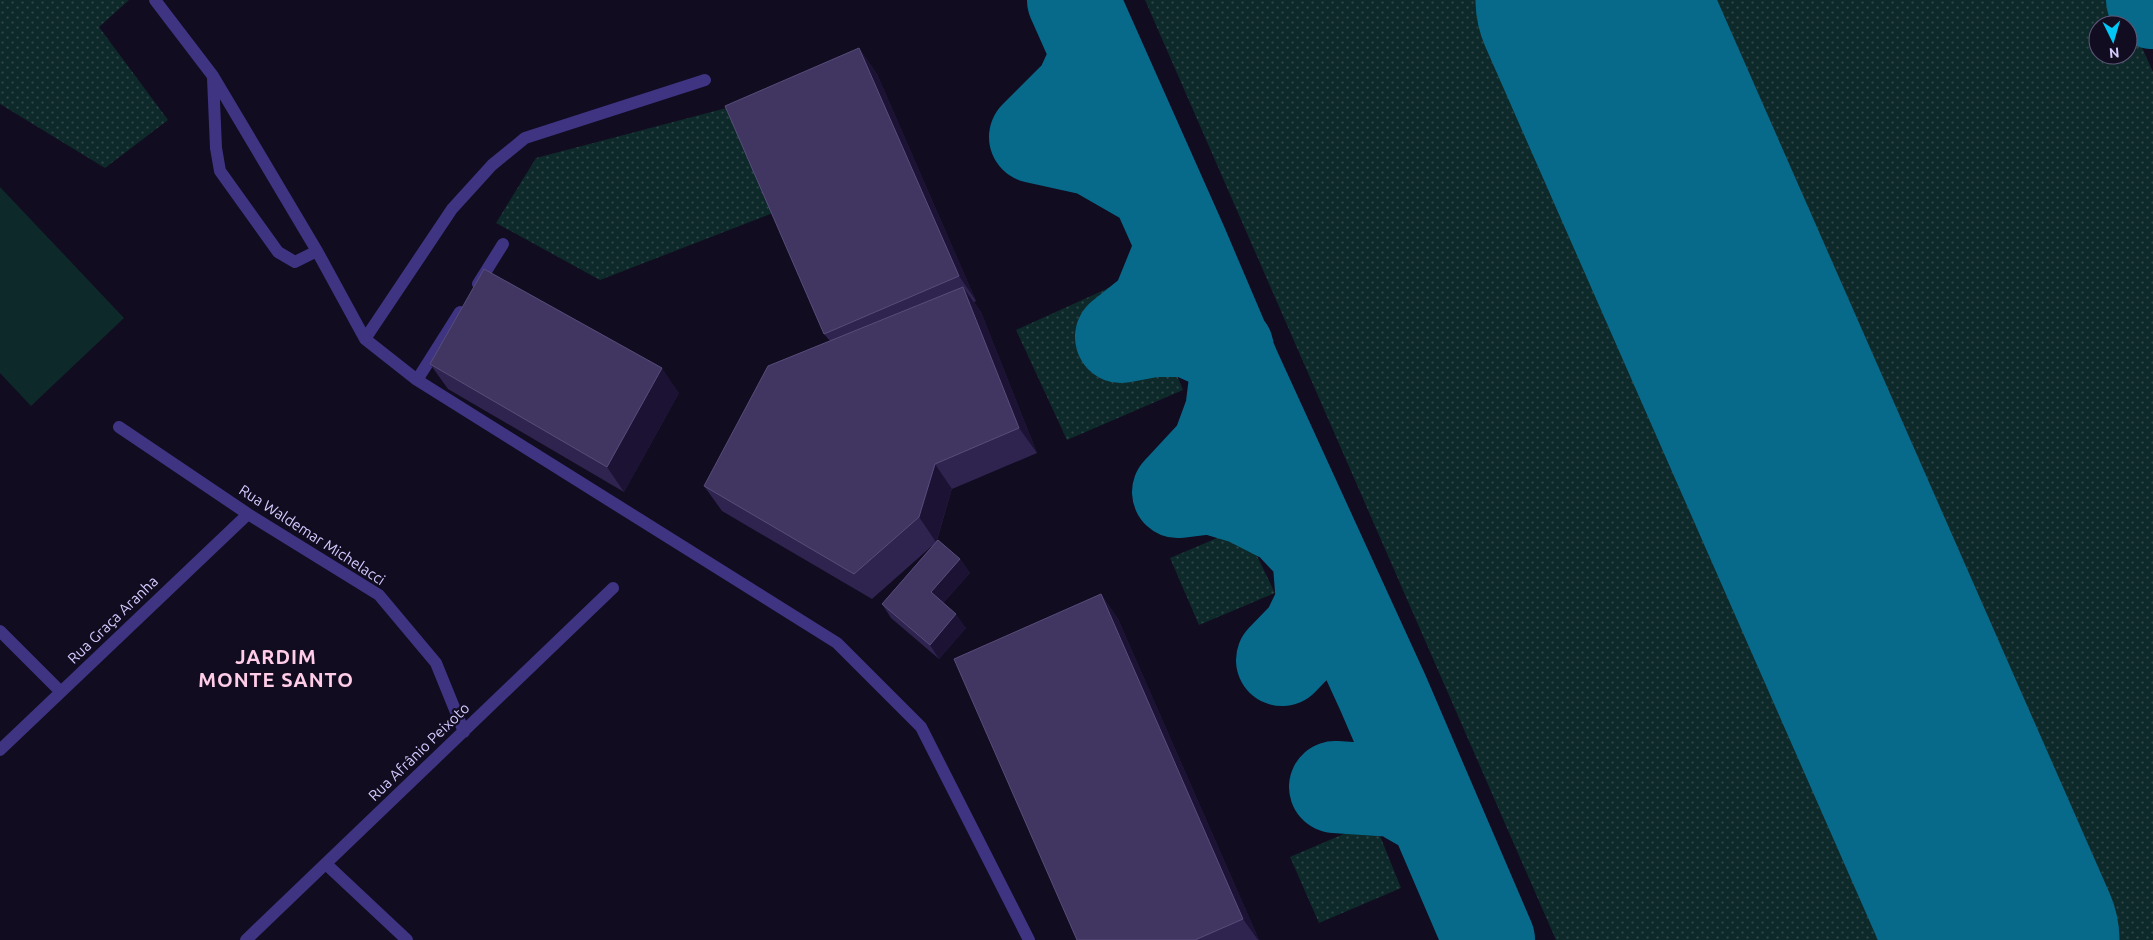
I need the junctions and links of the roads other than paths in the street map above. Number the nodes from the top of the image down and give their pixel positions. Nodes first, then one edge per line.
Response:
1 (155, 0) edge
2 (213, 76) junction
3 (705, 80) dead end
4 (503, 244) dead end
5 (317, 251) junction
6 (365, 339) junction
7 (417, 380) junction
8 (119, 427) dead end
9 (248, 514) junction
10 (614, 588) dead end
11 (0, 631) edge
12 (61, 692) junction
13 (464, 732) junction
14 (0, 750) edge
15 (326, 864) junction
16 (246, 940) edge
17 (407, 940) edge
18 (1029, 940) edge

1 - 2 street
2 - 5 street
2 - 5 street
3 - 6 street
4 - 7 street
5 - 6 street
6 - 7 street
7 - 18 street
8 - 9 street, Rua Waldemar Michelacci
9 - 12 street, Rua Graça Aranha
9 - 13 street, Rua Waldemar Michelacci
10 - 13 street, Rua Afrânio Peixoto
11 - 12 street
12 - 14 street, Rua Graça Aranha
13 - 15 street, Rua Afrânio Peixoto
15 - 16 street, Rua Afrânio Peixoto
15 - 17 street

